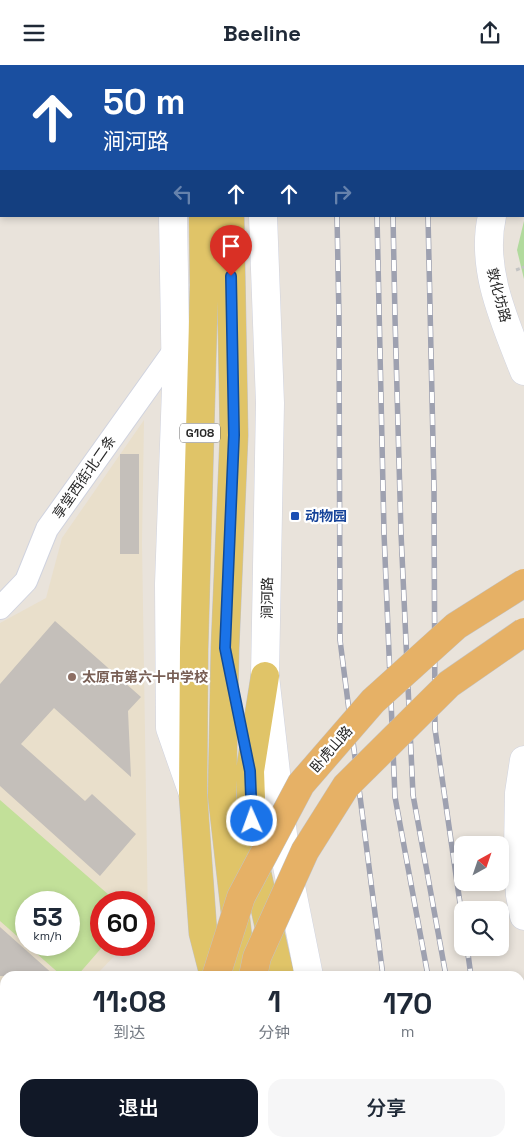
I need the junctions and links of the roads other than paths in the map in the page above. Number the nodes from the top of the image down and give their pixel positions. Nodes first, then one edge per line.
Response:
1 (173, 217) edge
2 (203, 217) edge
3 (230, 217) edge
4 (263, 217) edge
5 (492, 217) edge
6 (509, 217) edge
7 (524, 328) edge
8 (176, 348) junction
9 (524, 371) edge
10 (524, 583) edge
11 (0, 608) edge
12 (524, 632) edge
13 (225, 648) junction
14 (265, 676) junction
15 (524, 760) edge
16 (250, 771) junction
17 (193, 794) junction
18 (524, 916) edge
19 (214, 971) edge
20 (217, 971) edge
21 (248, 971) edge
22 (254, 971) edge
23 (279, 971) edge
24 (308, 971) edge

1 - 8 main road
2 - 17 main road, G108
3 - 13 main road, G108
4 - 14 main road, 涧河路
5 - 9 main road, 敦化坊路
6 - 7 main road, 敦化坊路
8 - 11 street, 享堂西街北二条
8 - 17 main road
10 - 20 highway, 卧虎山路, bridge
12 - 22 highway, bridge
13 - 16 main road
13 - 21 main road, G108
14 - 16 main road
14 - 24 main road, 涧河路
15 - 18 main road
16 - 23 main road
17 - 19 main road, G108

